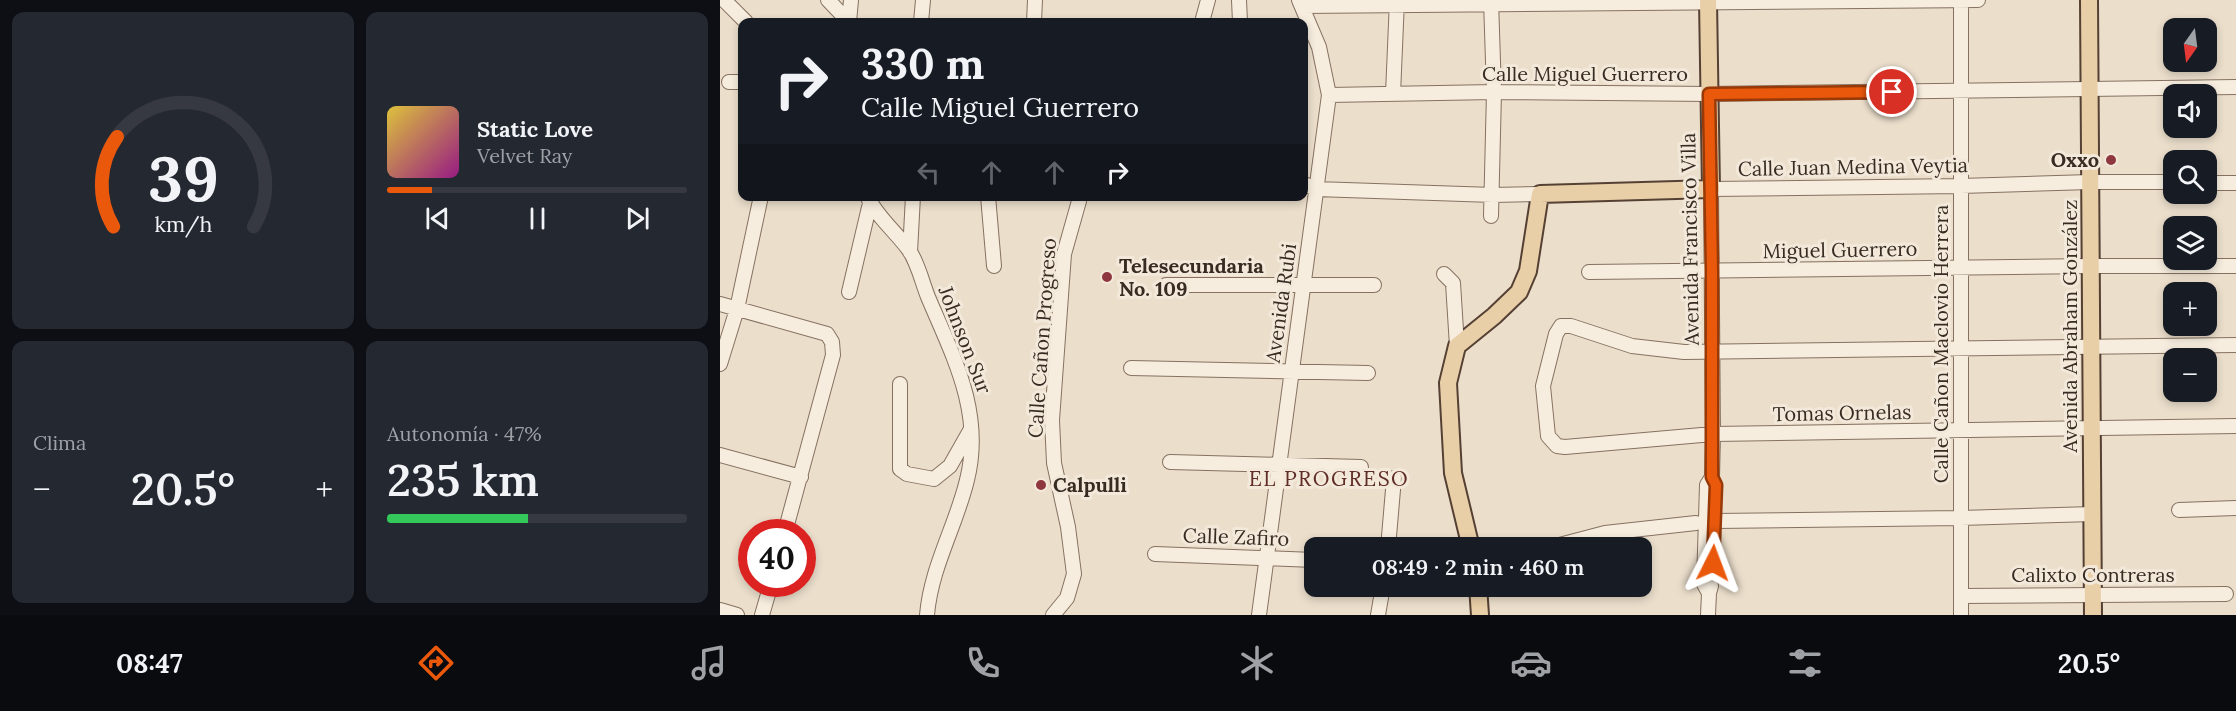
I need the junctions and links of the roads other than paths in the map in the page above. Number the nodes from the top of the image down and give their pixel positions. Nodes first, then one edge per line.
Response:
1 (724, 0) edge
2 (828, 0) edge
3 (851, 0) edge
4 (922, 0) edge
5 (1035, 0) edge
6 (1208, 0) edge
7 (1239, 0) edge
8 (1961, 0) edge
9 (1978, 0) edge
10 (2089, 0) edge
11 (1708, 1) edge
12 (1397, 2) edge
13 (1491, 2) edge
14 (1301, 3) edge
15 (743, 18) edge
16 (845, 18) edge
17 (849, 18) edge
18 (921, 18) edge
19 (1034, 18) edge
20 (1203, 18) edge
21 (1240, 18) edge
22 (1307, 18) edge
23 (1308, 20) edge
24 (2236, 87) edge
25 (2089, 89) junction
26 (1960, 92) junction
27 (1494, 93) junction
28 (1393, 94) junction
29 (1709, 94) junction
30 (1329, 95) junction
31 (2090, 182) junction
32 (2163, 182) edge
33 (2217, 183) edge
34 (2236, 183) edge
35 (1960, 186) junction
36 (1310, 187) edge
37 (1711, 189) junction
38 (1540, 194) junction
39 (1493, 195) junction
40 (760, 201) edge
41 (868, 201) edge
42 (869, 201) edge
43 (913, 201) edge
44 (988, 201) edge
45 (1080, 201) edge
46 (1491, 216) dead end
47 (910, 252) junction
48 (994, 266) dead end
49 (2091, 266) junction
50 (2236, 266) edge
51 (1961, 267) junction
52 (1712, 271) junction
53 (1589, 272) dead end
54 (1444, 274) dead end
55 (1303, 284) junction
56 (1166, 285) dead end
57 (1374, 285) dead end
58 (849, 292) dead end
59 (720, 304) edge
60 (737, 309) junction
61 (2236, 345) edge
62 (1457, 346) junction
63 (2091, 348) junction
64 (1961, 349) junction
65 (1712, 352) junction
66 (720, 364) edge
67 (1131, 368) dead end
68 (1291, 373) junction
69 (1368, 373) dead end
70 (900, 384) dead end
71 (2236, 426) edge
72 (973, 427) junction
73 (2092, 429) junction
74 (1961, 430) junction
75 (1713, 434) junction
76 (720, 455) edge
77 (1170, 462) dead end
78 (1280, 466) junction
79 (1361, 467) dead end
80 (801, 477) junction
81 (1712, 477) junction
82 (1394, 478) dead end
83 (2236, 508) edge
84 (2179, 510) dead end
85 (2092, 514) junction
86 (1961, 518) junction
87 (789, 519) edge
88 (1715, 521) junction
89 (1696, 523) dead end
90 (1389, 537) edge
91 (1468, 537) edge
92 (1590, 537) edge
93 (1155, 554) dead end
94 (1266, 557) junction
95 (1304, 559) edge
96 (1709, 592) junction
97 (2093, 594) junction
98 (2226, 594) dead end
99 (1961, 596) junction
100 (767, 597) edge
101 (1381, 597) edge
102 (1479, 597) edge
103 (720, 610) edge
104 (737, 615) edge
105 (762, 615) edge
106 (927, 615) edge
107 (1053, 615) edge
108 (1259, 615) edge
109 (1378, 615) edge
110 (1480, 615) edge
111 (1708, 615) edge
112 (1961, 615) edge
113 (2093, 615) edge

1 - 15 street
2 - 16 street
3 - 17 street
4 - 18 street
5 - 19 street
6 - 20 street
7 - 21 street
8 - 9 street
8 - 11 street
8 - 26 street, Calle Cañon Maclovio Herrera
10 - 25 main road, Avenida Abraham González
11 - 13 street
11 - 29 main road, Avenida Francisco Villa
12 - 13 street
12 - 14 street
12 - 28 street
13 - 27 street
14 - 22 street, Avenida Rubi
23 - 30 street, Avenida Rubi
24 - 25 street, Calle Miguel Guerrero
25 - 26 street, Calle Miguel Guerrero
25 - 31 main road, Avenida Abraham González
26 - 29 street, Calle Miguel Guerrero
26 - 35 street, Calle Cañon Maclovio Herrera
27 - 28 street, Calle Miguel Guerrero
27 - 29 street, Calle Miguel Guerrero
27 - 39 street
28 - 30 street, Calle Miguel Guerrero
29 - 37 main road, Avenida Francisco Villa
30 - 36 street, Avenida Rubi
31 - 32 street, Calle Juan Medina Veytia
31 - 35 street, Calle Juan Medina Veytia
31 - 49 main road, Avenida Abraham González
33 - 34 street
35 - 37 street, Calle Juan Medina Veytia
35 - 51 street, Calle Cañon Maclovio Herrera
36 - 39 street, Calle Juan Medina Veytia
36 - 55 street, Avenida Rubi
37 - 38 main road, Calle Juan Medina Veytia
37 - 52 street, Avenida Francisco Villa
38 - 39 street, Calle Juan Medina Veytia
38 - 62 main road
39 - 46 street
40 - 60 street
41 - 58 street
42 - 47 street, Johnson Sur
43 - 47 street
44 - 48 street
45 - 107 street, Calle Cañon Progreso
47 - 72 street, Johnson Sur
49 - 50 street, Miguel Guerrero
49 - 51 street, Miguel Guerrero
49 - 63 main road, Avenida Abraham González
51 - 52 street, Miguel Guerrero
51 - 64 street, Calle Cañon Maclovio Herrera
52 - 53 street, Miguel Guerrero
52 - 65 street, Avenida Francisco Villa
54 - 62 street
55 - 56 street
55 - 57 street
55 - 68 street, Avenida Rubi
59 - 60 street
60 - 66 street
60 - 80 street
61 - 63 street
62 - 91 main road
63 - 64 street
63 - 73 main road, Avenida Abraham González
64 - 65 street
64 - 74 street, Calle Cañon Maclovio Herrera
65 - 75 street, Avenida Francisco Villa
65 - 75 street, Tomas Ornelas
67 - 68 street
68 - 69 street
68 - 78 street, Avenida Rubi
70 - 72 street
71 - 73 street, Tomas Ornelas
72 - 106 street, Johnson Sur
73 - 74 street, Tomas Ornelas
73 - 85 main road, Avenida Abraham González
74 - 75 street, Tomas Ornelas
74 - 86 street, Calle Cañon Maclovio Herrera
75 - 81 street, Avenida Francisco Villa
76 - 80 street
77 - 78 street
78 - 79 street
78 - 94 street, Avenida Rubi
80 - 87 street
81 - 88 street, Avenida Francisco Villa
81 - 96 street, Avenida Francisco Villa
82 - 90 street
83 - 84 street
85 - 86 street
85 - 97 main road, Avenida Abraham González
86 - 88 street
86 - 99 street, Calle Cañon Maclovio Herrera
88 - 96 street, Avenida Francisco Villa
89 - 92 street
93 - 94 street, Calle Zafiro
94 - 95 street, Calle Zafiro
94 - 108 street, Avenida Rubi
96 - 111 street, Avenida Francisco Villa
97 - 98 street, Calixto Contreras
97 - 99 street, Calixto Contreras
97 - 113 main road, Avenida Abraham González
99 - 112 street, Calle Cañon Maclovio Herrera
100 - 105 street
101 - 109 street
102 - 110 main road
103 - 104 street

